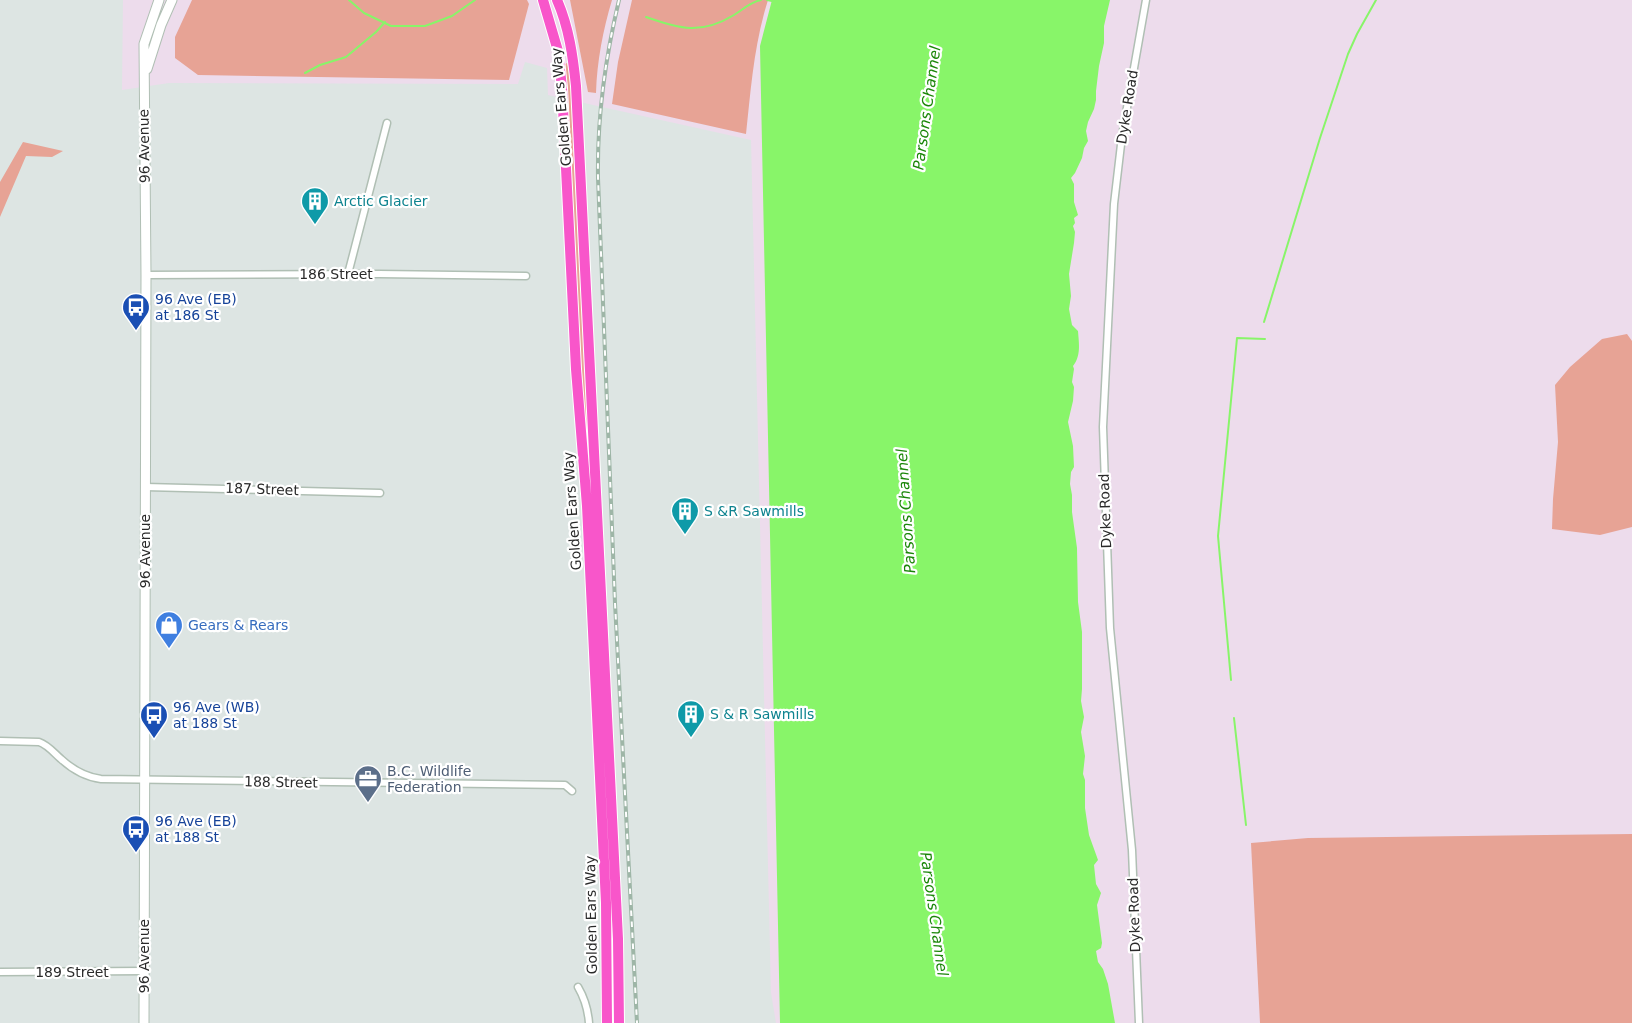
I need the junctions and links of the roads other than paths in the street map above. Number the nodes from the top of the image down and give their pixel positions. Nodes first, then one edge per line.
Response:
1 (159, 0) edge
2 (172, 0) edge
3 (542, 0) edge
4 (557, 0) edge
5 (1146, 0) edge
6 (144, 79) junction
7 (387, 123) dead end
8 (348, 274) junction
9 (146, 275) junction
10 (526, 276) dead end
11 (144, 488) junction
12 (380, 493) dead end
13 (0, 741) edge
14 (145, 780) junction
15 (572, 791) dead end
16 (145, 971) junction
17 (0, 972) edge
18 (578, 987) dead end
19 (144, 1023) edge
20 (589, 1023) edge
21 (607, 1023) edge
22 (619, 1023) edge
23 (1139, 1023) edge

1 - 6 main road, 96 Avenue
2 - 6 main road, 96 Avenue
3 - 21 main road, Golden Ears Way
4 - 22 main road, Golden Ears Way
5 - 23 street, Dyke Road
6 - 9 main road, 96 Avenue
7 - 8 street
8 - 9 street, 186 Street
8 - 10 street, 186 Street
9 - 11 main road, 96 Avenue
11 - 12 street, 187 Street
11 - 14 main road, 96 Avenue
13 - 14 street, 188 Street
14 - 15 street, 188 Street
14 - 16 main road, 96 Avenue
16 - 17 street, 189 Street
16 - 19 main road, 96 Avenue
18 - 20 street

